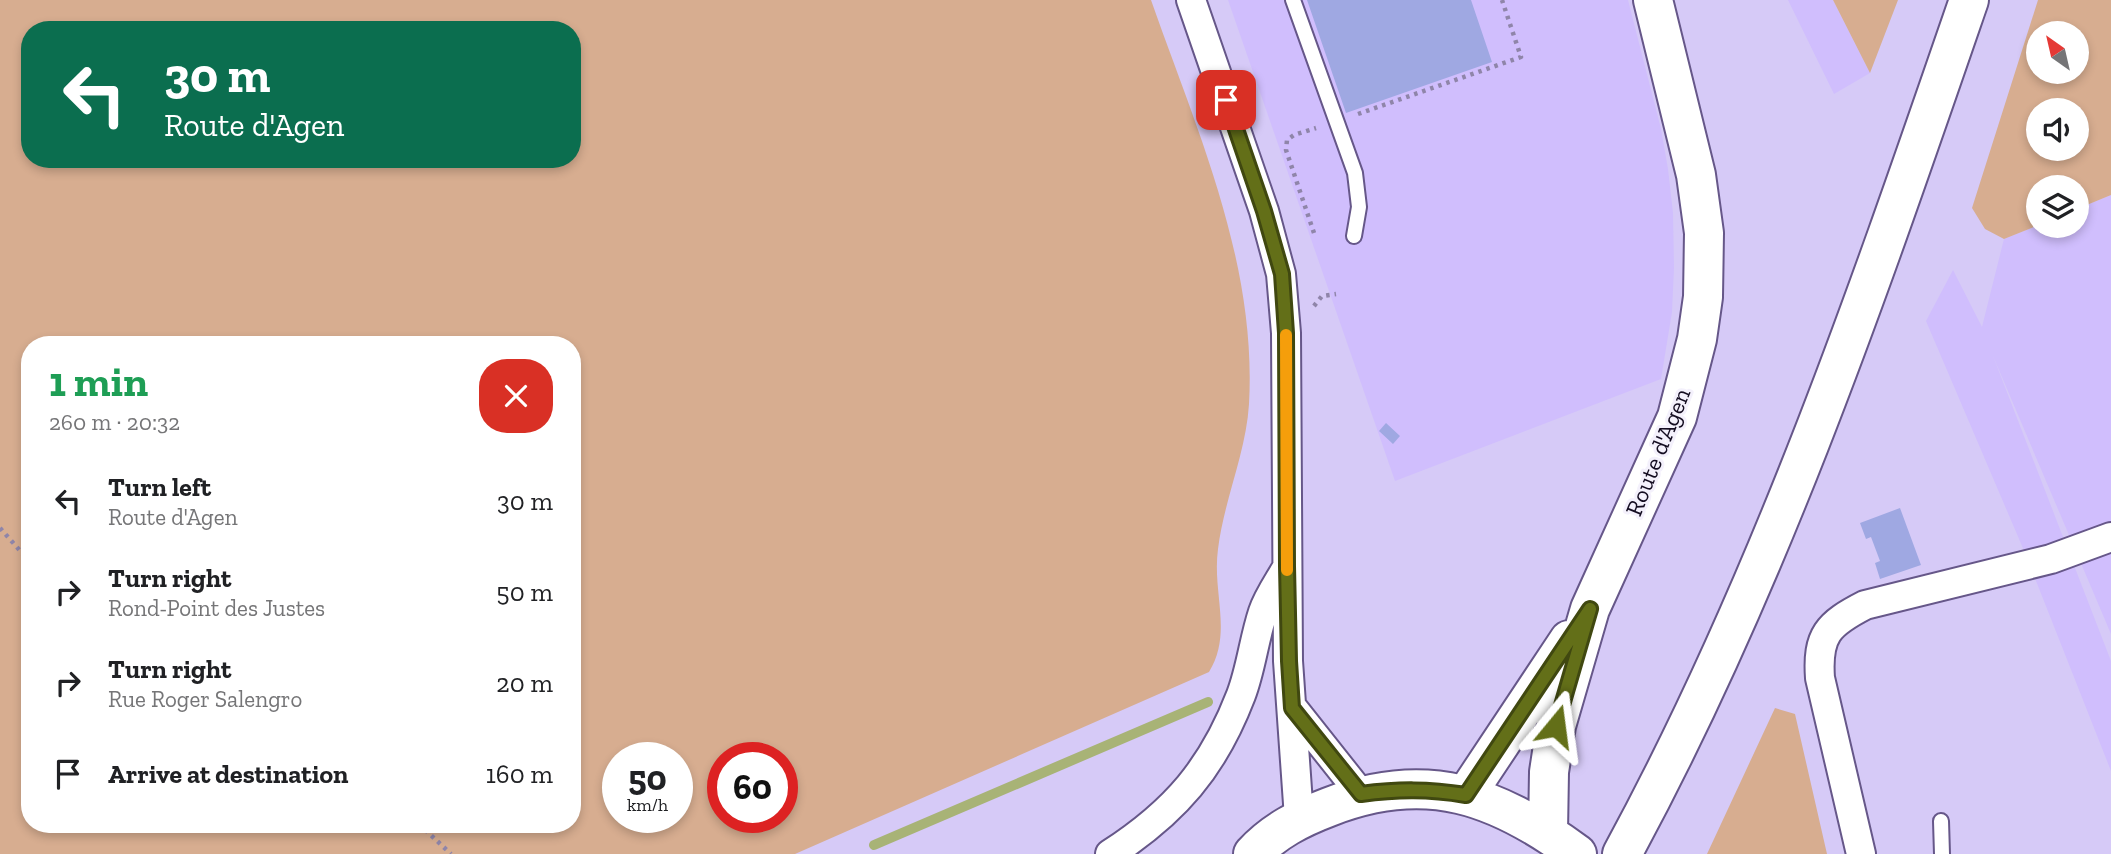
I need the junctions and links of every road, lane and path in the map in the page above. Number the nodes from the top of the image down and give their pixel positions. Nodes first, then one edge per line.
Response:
1 (1191, 0) edge
2 (1293, 0) edge
3 (1502, 0) edge
4 (1653, 0) edge
5 (1969, 0) edge
6 (1336, 121) junction
7 (1314, 233) dead end
8 (1354, 236) dead end
9 (0, 528) edge
10 (2111, 537) edge
11 (21, 552) edge
12 (1287, 566) junction
13 (1590, 609) junction
14 (1292, 708) junction
15 (1361, 794) junction
16 (1466, 795) junction
17 (1299, 818) junction
18 (1941, 821) dead end
19 (429, 833) edge
20 (1630, 840) edge
21 (1562, 843) edge
22 (451, 854) edge
23 (1110, 854) edge
24 (1253, 854) edge
25 (1861, 854) edge
26 (1942, 854) edge

1 - 12 street
2 - 6 lane
3 - 6 path
4 - 13 main road, Route d'Agen
5 - 20 main road
6 - 7 path
6 - 8 lane
9 - 11 path
10 - 25 street
12 - 14 street
12 - 23 street
13 - 16 main road, Route d'Agen
13 - 21 main road, Route d'Agen
14 - 15 street
14 - 17 street
15 - 16 main road
15 - 17 main road
16 - 21 main road
17 - 24 main road
18 - 26 lane
19 - 22 path

